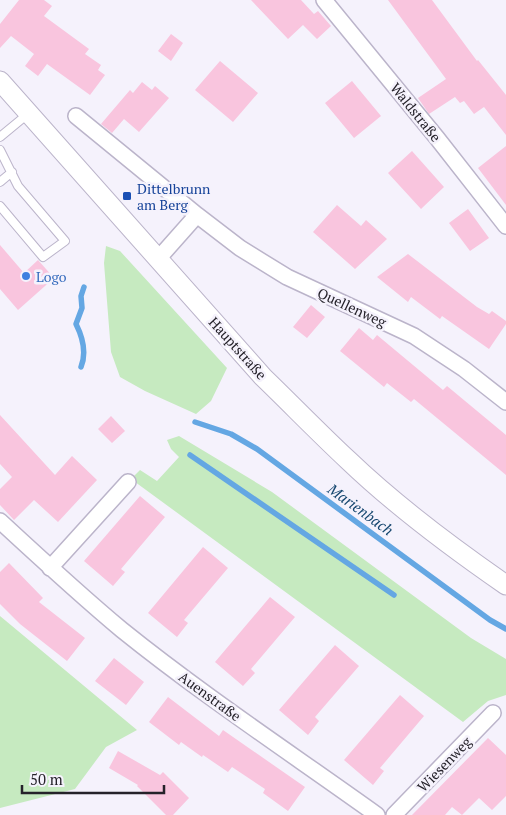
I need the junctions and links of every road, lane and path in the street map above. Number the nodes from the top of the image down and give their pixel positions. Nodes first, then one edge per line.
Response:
1 (324, 0) edge
2 (0, 81) edge
3 (29, 113) junction
4 (76, 116) dead end
5 (0, 137) edge
6 (0, 150) edge
7 (12, 172) junction
8 (0, 182) edge
9 (0, 206) edge
10 (197, 215) junction
11 (506, 226) edge
12 (158, 259) junction
13 (506, 402) edge
14 (128, 482) dead end
15 (0, 521) edge
16 (50, 568) junction
17 (506, 585) edge
18 (494, 713) dead end
19 (377, 815) edge
20 (394, 815) edge

1 - 11 street, Waldstraße
2 - 3 street, Hauptstraße
3 - 5 lane
3 - 12 street, Hauptstraße
4 - 10 street, Quellenweg
6 - 7 lane
7 - 8 lane
7 - 9 lane
10 - 12 street
10 - 13 street, Quellenweg
12 - 17 street, Hauptstraße
14 - 16 street
15 - 16 street, Auenstraße
16 - 19 street, Auenstraße
18 - 20 street, Wiesenweg

